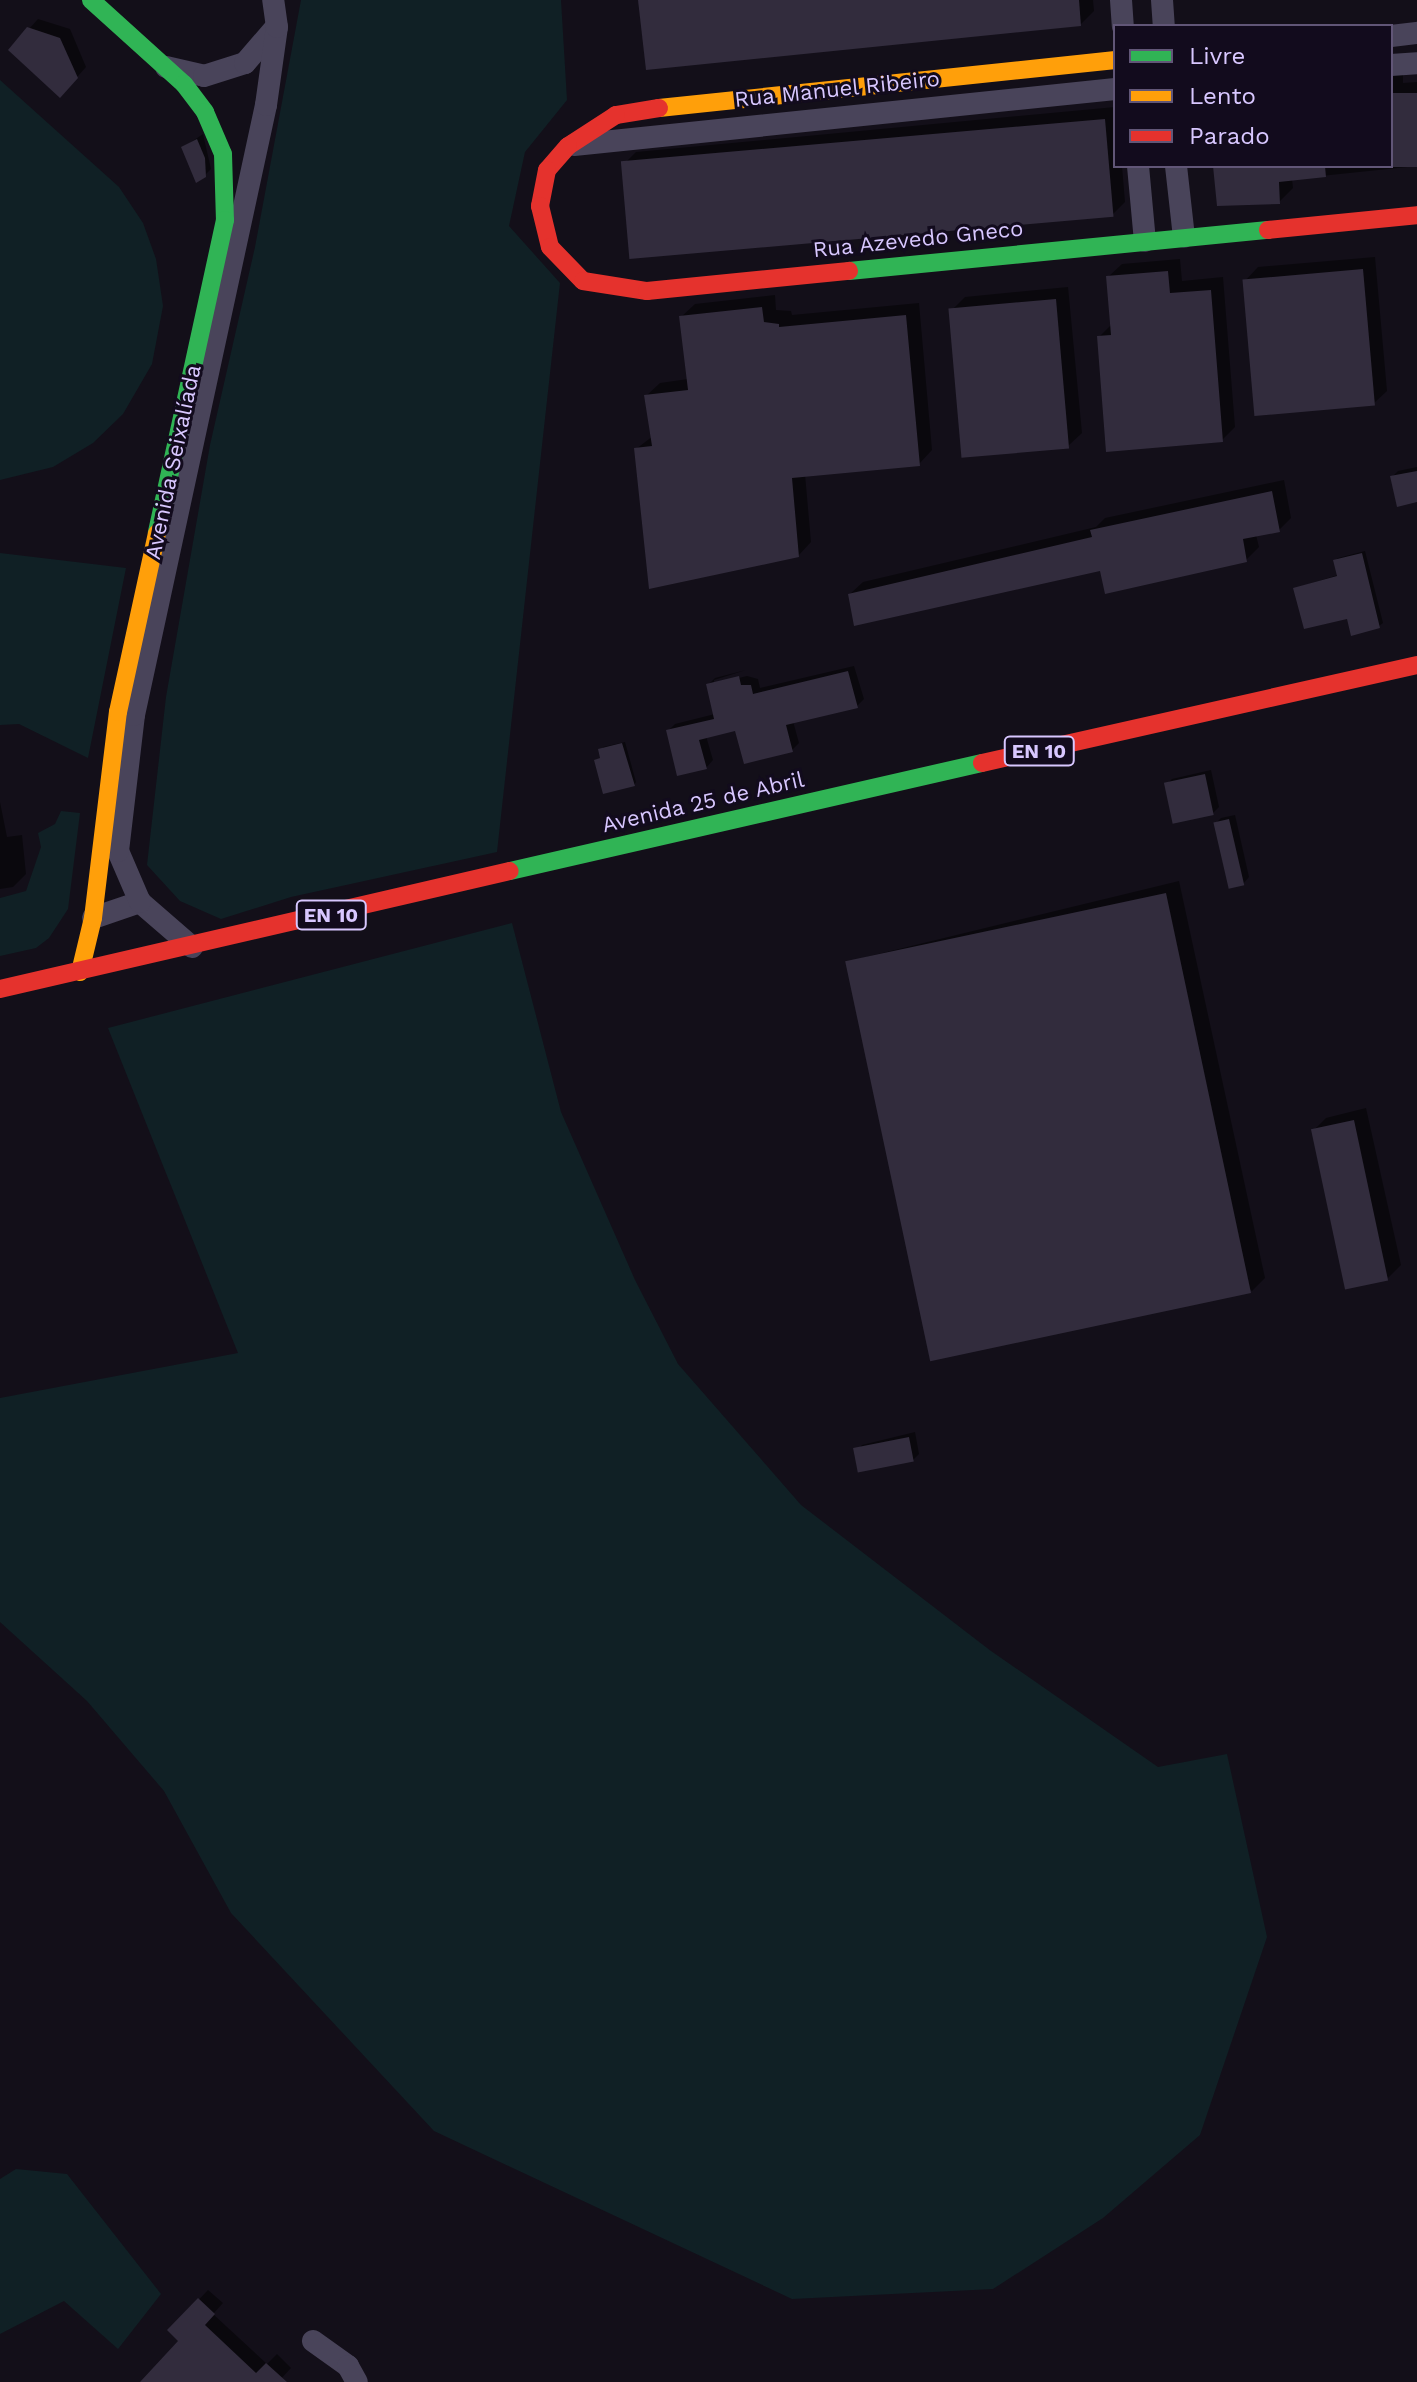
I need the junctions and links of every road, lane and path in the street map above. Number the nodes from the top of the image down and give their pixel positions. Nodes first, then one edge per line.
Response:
1 (91, 0) edge
2 (273, 0) edge
3 (1121, 0) edge
4 (1162, 0) edge
5 (1123, 24) edge
6 (1164, 24) edge
7 (277, 27) junction
8 (1417, 33) edge
9 (1393, 36) edge
10 (1113, 60) edge
11 (1417, 63) edge
12 (1393, 65) edge
13 (165, 67) junction
14 (1113, 89) edge
15 (568, 146) junction
16 (1138, 168) edge
17 (1176, 168) edge
18 (1417, 215) edge
19 (1184, 237) junction
20 (1145, 241) junction
21 (1417, 665) edge
22 (140, 902) junction
23 (93, 918) junction
24 (192, 947) junction
25 (80, 972) junction
26 (0, 989) edge
27 (313, 2341) dead end
28 (357, 2382) edge

1 - 13 street, Avenida Seixalíada
2 - 7 street, Avenida Seixalíada
3 - 5 street
4 - 6 street
7 - 13 street
7 - 22 street, Avenida Seixalíada
8 - 9 street
10 - 15 street, Rua Manuel Ribeiro
11 - 12 street
13 - 23 street, Avenida Seixalíada
14 - 15 street
15 - 20 street, Rua Azevedo Gneco
16 - 20 street
17 - 19 street
18 - 19 street, Rua Azevedo Gneco
19 - 20 street, Rua Azevedo Gneco
21 - 24 street, Avenida 25 de Abril / EN 10
22 - 23 street
22 - 24 street, Avenida Seixalíada
23 - 25 street, Avenida Seixalíada
24 - 25 street, Avenida 25 de Abril / EN 10
25 - 26 street, Avenida 25 de Abril / EN 10
27 - 28 street

